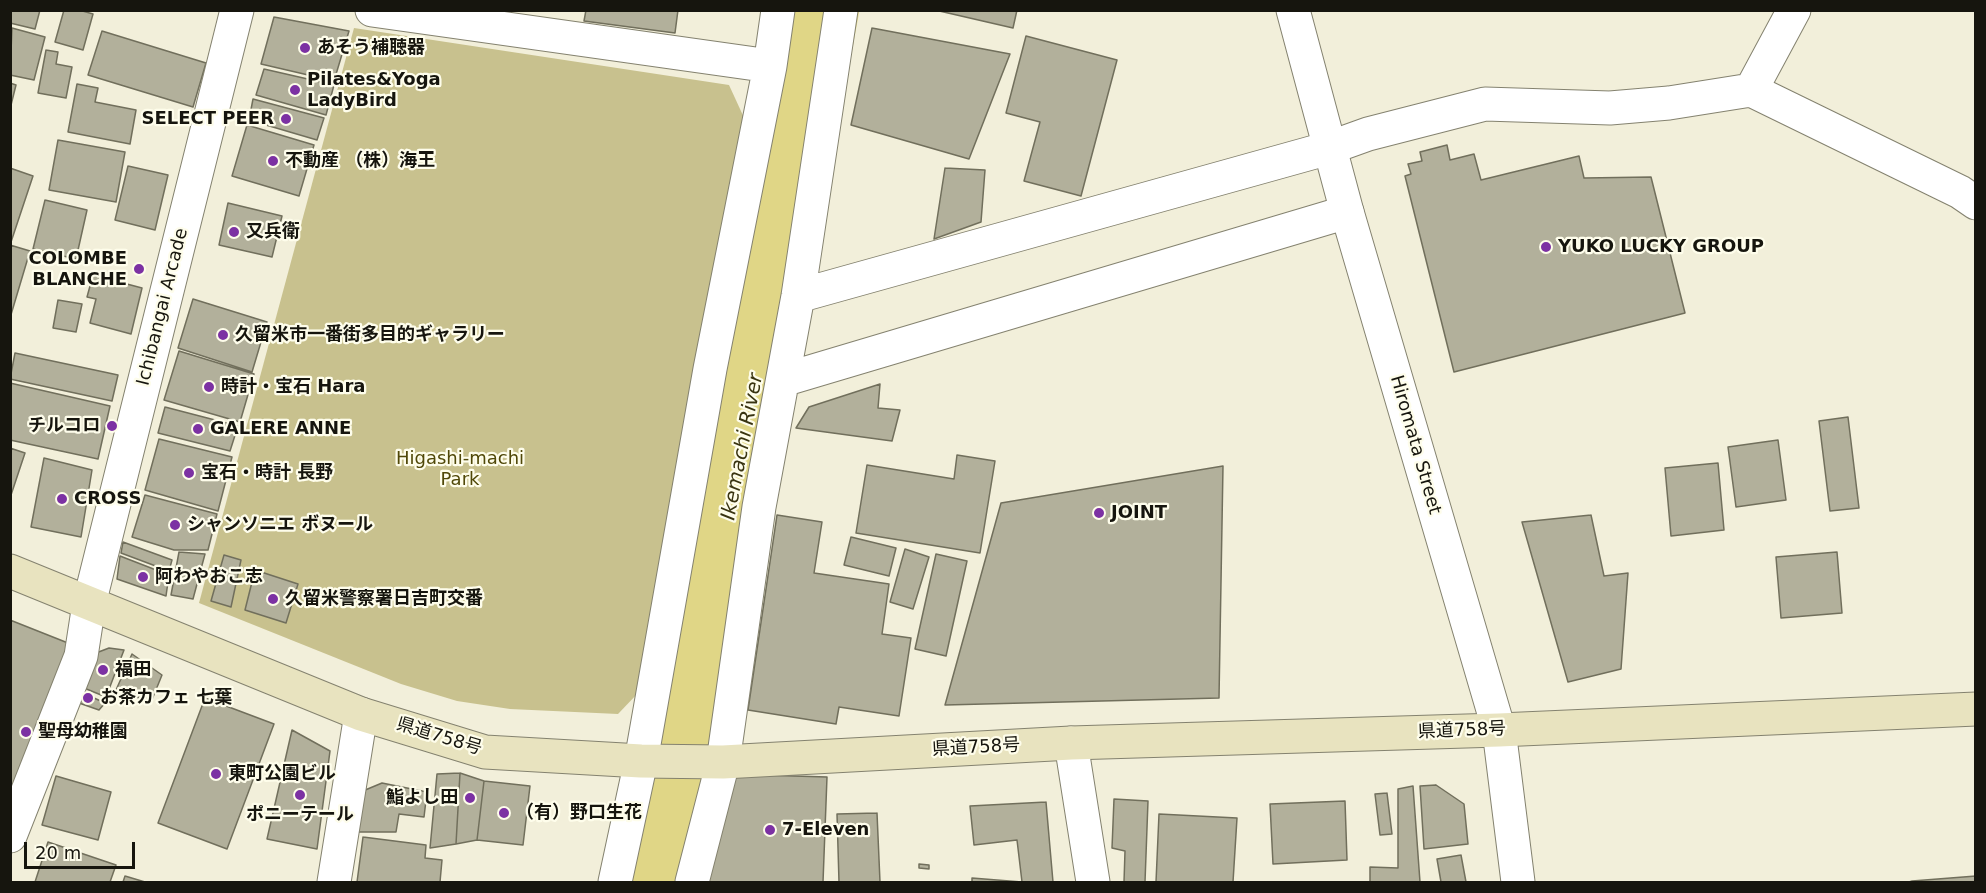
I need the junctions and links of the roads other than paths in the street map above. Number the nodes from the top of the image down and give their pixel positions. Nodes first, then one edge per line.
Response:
1 (237, 10) edge
2 (372, 10) edge
3 (778, 10) edge
4 (841, 10) edge
5 (1293, 10) edge
6 (1794, 10) edge
7 (771, 66) junction
8 (1750, 90) junction
9 (1329, 148) junction
10 (1970, 190) edge
11 (1347, 212) junction
12 (798, 296) junction
13 (783, 380) junction
14 (10, 571) edge
15 (89, 604) junction
16 (1976, 710) edge
17 (362, 714) junction
18 (1498, 730) junction
19 (1071, 743) junction
20 (641, 761) junction
21 (723, 762) junction
22 (10, 836) edge
23 (334, 882) edge
24 (615, 882) edge
25 (692, 882) edge
26 (1093, 882) edge
27 (1518, 882) edge

1 - 15 street, Ichibangai Arcade
2 - 7 street
3 - 7 street
4 - 12 street
5 - 9 street, Hiromata Street
6 - 8 street
7 - 20 street
8 - 9 street
8 - 10 street
9 - 11 street, Hiromata Street
9 - 12 street
11 - 13 street
11 - 18 street, Hiromata Street
12 - 13 street
13 - 21 street
14 - 15 main road, 県道758号
15 - 17 main road, 県道758号
15 - 22 street, Ichibangai Arcade
16 - 18 main road, 県道758号
17 - 20 main road, 県道758号
17 - 23 street
18 - 19 main road, 県道758号
18 - 27 street, Hiromata Street
19 - 21 main road, 県道758号
19 - 26 street
20 - 21 main road, 県道758号
20 - 24 street
21 - 25 street

